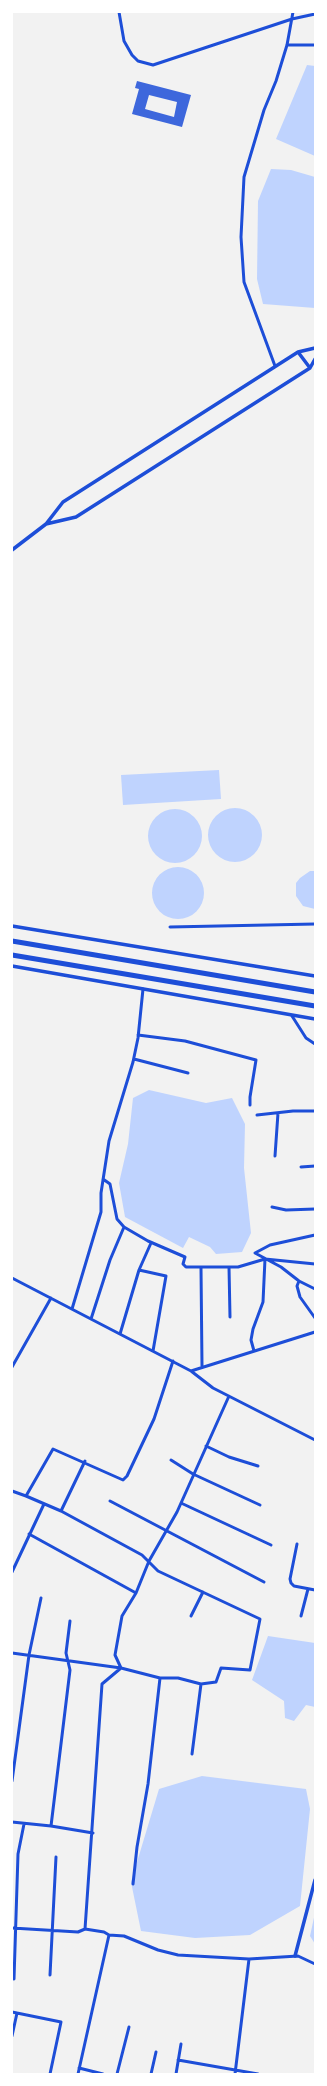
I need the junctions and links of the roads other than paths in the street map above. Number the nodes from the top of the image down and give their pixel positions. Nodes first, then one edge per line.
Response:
1 (119, 12) edge
2 (293, 12) edge
3 (315, 14) edge
4 (292, 19) junction
5 (287, 45) junction
6 (315, 45) edge
7 (315, 348) edge
8 (298, 352) junction
9 (315, 359) edge
10 (275, 366) junction
11 (310, 368) junction
12 (46, 524) junction
13 (12, 550) edge
14 (315, 924) edge
15 (12, 926) edge
16 (170, 927) dead end
17 (12, 941) edge
18 (12, 955) edge
19 (12, 966) edge
20 (315, 976) edge
21 (143, 989) junction
22 (315, 992) edge
23 (315, 1006) edge
24 (292, 1016) junction
25 (315, 1019) edge
26 (138, 1035) junction
27 (315, 1044) edge
28 (134, 1059) junction
29 (188, 1073) dead end
30 (250, 1105) dead end
31 (315, 1111) edge
32 (278, 1113) junction
33 (257, 1115) dead end
34 (275, 1156) dead end
35 (315, 1166) edge
36 (301, 1167) dead end
37 (103, 1179) junction
38 (272, 1207) dead end
39 (315, 1209) edge
40 (124, 1227) junction
41 (315, 1235) edge
42 (152, 1243) junction
43 (264, 1259) junction
44 (315, 1264) edge
45 (202, 1268) junction
46 (229, 1268) junction
47 (139, 1270) junction
48 (12, 1278) edge
49 (299, 1281) junction
50 (315, 1289) edge
51 (51, 1298) junction
52 (72, 1309) junction
53 (230, 1316) dead end
54 (315, 1318) edge
55 (91, 1319) junction
56 (315, 1332) edge
57 (120, 1334) junction
58 (153, 1351) junction
59 (254, 1351) junction
60 (173, 1361) junction
61 (202, 1366) junction
62 (12, 1367) edge
63 (191, 1371) junction
64 (229, 1396) junction
65 (315, 1440) edge
66 (206, 1446) junction
67 (171, 1460) dead end
68 (85, 1461) junction
69 (258, 1466) dead end
70 (193, 1474) junction
71 (12, 1491) edge
72 (26, 1496) junction
73 (110, 1501) dead end
74 (181, 1502) junction
75 (44, 1504) junction
76 (260, 1505) dead end
77 (60, 1512) junction
78 (167, 1531) junction
79 (29, 1534) junction
80 (297, 1544) dead end
81 (271, 1546) dead end
82 (149, 1561) junction
83 (12, 1572) edge
84 (264, 1582) dead end
85 (308, 1589) junction
86 (315, 1590) edge
87 (203, 1592) junction
88 (136, 1593) junction
89 (41, 1598) dead end
90 (192, 1616) dead end
91 (302, 1616) dead end
92 (70, 1621) dead end
93 (12, 1653) edge
94 (29, 1655) junction
95 (68, 1661) junction
96 (121, 1668) junction
97 (160, 1678) junction
98 (201, 1684) junction
99 (192, 1754) dead end
100 (12, 1781) edge
101 (12, 1822) edge
102 (24, 1824) junction
103 (51, 1826) junction
104 (93, 1833) junction
105 (56, 1857) dead end
106 (315, 1880) edge
107 (133, 1884) dead end
108 (12, 1928) edge
109 (16, 1928) junction
110 (85, 1929) junction
111 (52, 1930) junction
112 (109, 1935) junction
113 (295, 1956) junction
114 (249, 1959) junction
115 (315, 1964) edge
116 (50, 1975) dead end
117 (14, 1979) dead end
118 (12, 2012) edge
119 (17, 2013) junction
120 (129, 2027) dead end
121 (12, 2036) edge
122 (181, 2044) dead end
123 (156, 2052) dead end
124 (178, 2060) junction
125 (79, 2068) junction
126 (235, 2072) edge
127 (50, 2074) edge
128 (78, 2074) edge
129 (103, 2074) edge
130 (117, 2074) edge
131 (151, 2074) edge
132 (176, 2074) edge
133 (258, 2074) edge

1 - 4 street
2 - 4 street
3 - 4 street
4 - 5 street
5 - 6 street
5 - 10 street
7 - 8 street
8 - 10 street
8 - 11 street
9 - 11 street
10 - 12 street
11 - 12 street
12 - 13 street
14 - 16 street
15 - 20 street
17 - 22 highway
18 - 23 highway
19 - 21 street
21 - 24 street
21 - 26 street
24 - 25 street
24 - 27 street
26 - 28 street
26 - 30 street
28 - 29 street
28 - 37 street
31 - 32 street
32 - 33 street
32 - 34 street
35 - 36 street
37 - 40 street
37 - 52 street
38 - 39 street
40 - 42 street
40 - 55 street
41 - 43 street
42 - 45 street
42 - 47 street
43 - 44 street
43 - 46 street
43 - 49 street
43 - 59 street
45 - 46 street
45 - 61 street
46 - 53 street
47 - 57 street
47 - 58 street
48 - 51 street
49 - 50 street
49 - 54 street
51 - 52 street
51 - 62 street
52 - 55 street
55 - 57 street
56 - 59 street
57 - 58 street
58 - 60 street
59 - 61 street
60 - 63 street
60 - 68 street
61 - 63 street
63 - 64 street
64 - 65 street
64 - 66 street
66 - 69 street
66 - 70 street
67 - 70 street
68 - 72 street
68 - 77 street
70 - 74 street
70 - 76 street
71 - 72 street
72 - 75 street
73 - 78 street
74 - 78 street
74 - 81 street
75 - 77 street
75 - 79 street
77 - 82 street
78 - 82 street
78 - 84 street
79 - 83 street
79 - 88 street
80 - 85 street
82 - 87 street
82 - 88 street
85 - 86 street
85 - 91 street
87 - 90 street
87 - 98 street
88 - 96 street
89 - 94 street
92 - 95 street
93 - 94 street
94 - 95 street
94 - 100 street
95 - 96 street
95 - 103 street
96 - 97 street
96 - 104 street
97 - 98 street
97 - 107 street
98 - 99 street
101 - 102 street
102 - 103 street
102 - 109 street
103 - 104 street
104 - 110 street
105 - 111 street
106 - 113 street
108 - 109 street
109 - 111 street
109 - 117 street
110 - 111 street
110 - 112 street
111 - 116 street
112 - 114 street
112 - 125 street
113 - 114 street
113 - 115 street
114 - 126 street
118 - 119 street
119 - 121 street
119 - 127 street
120 - 130 street
122 - 124 street
123 - 131 street
124 - 126 street
124 - 132 street
125 - 128 street
125 - 129 street
126 - 133 street

